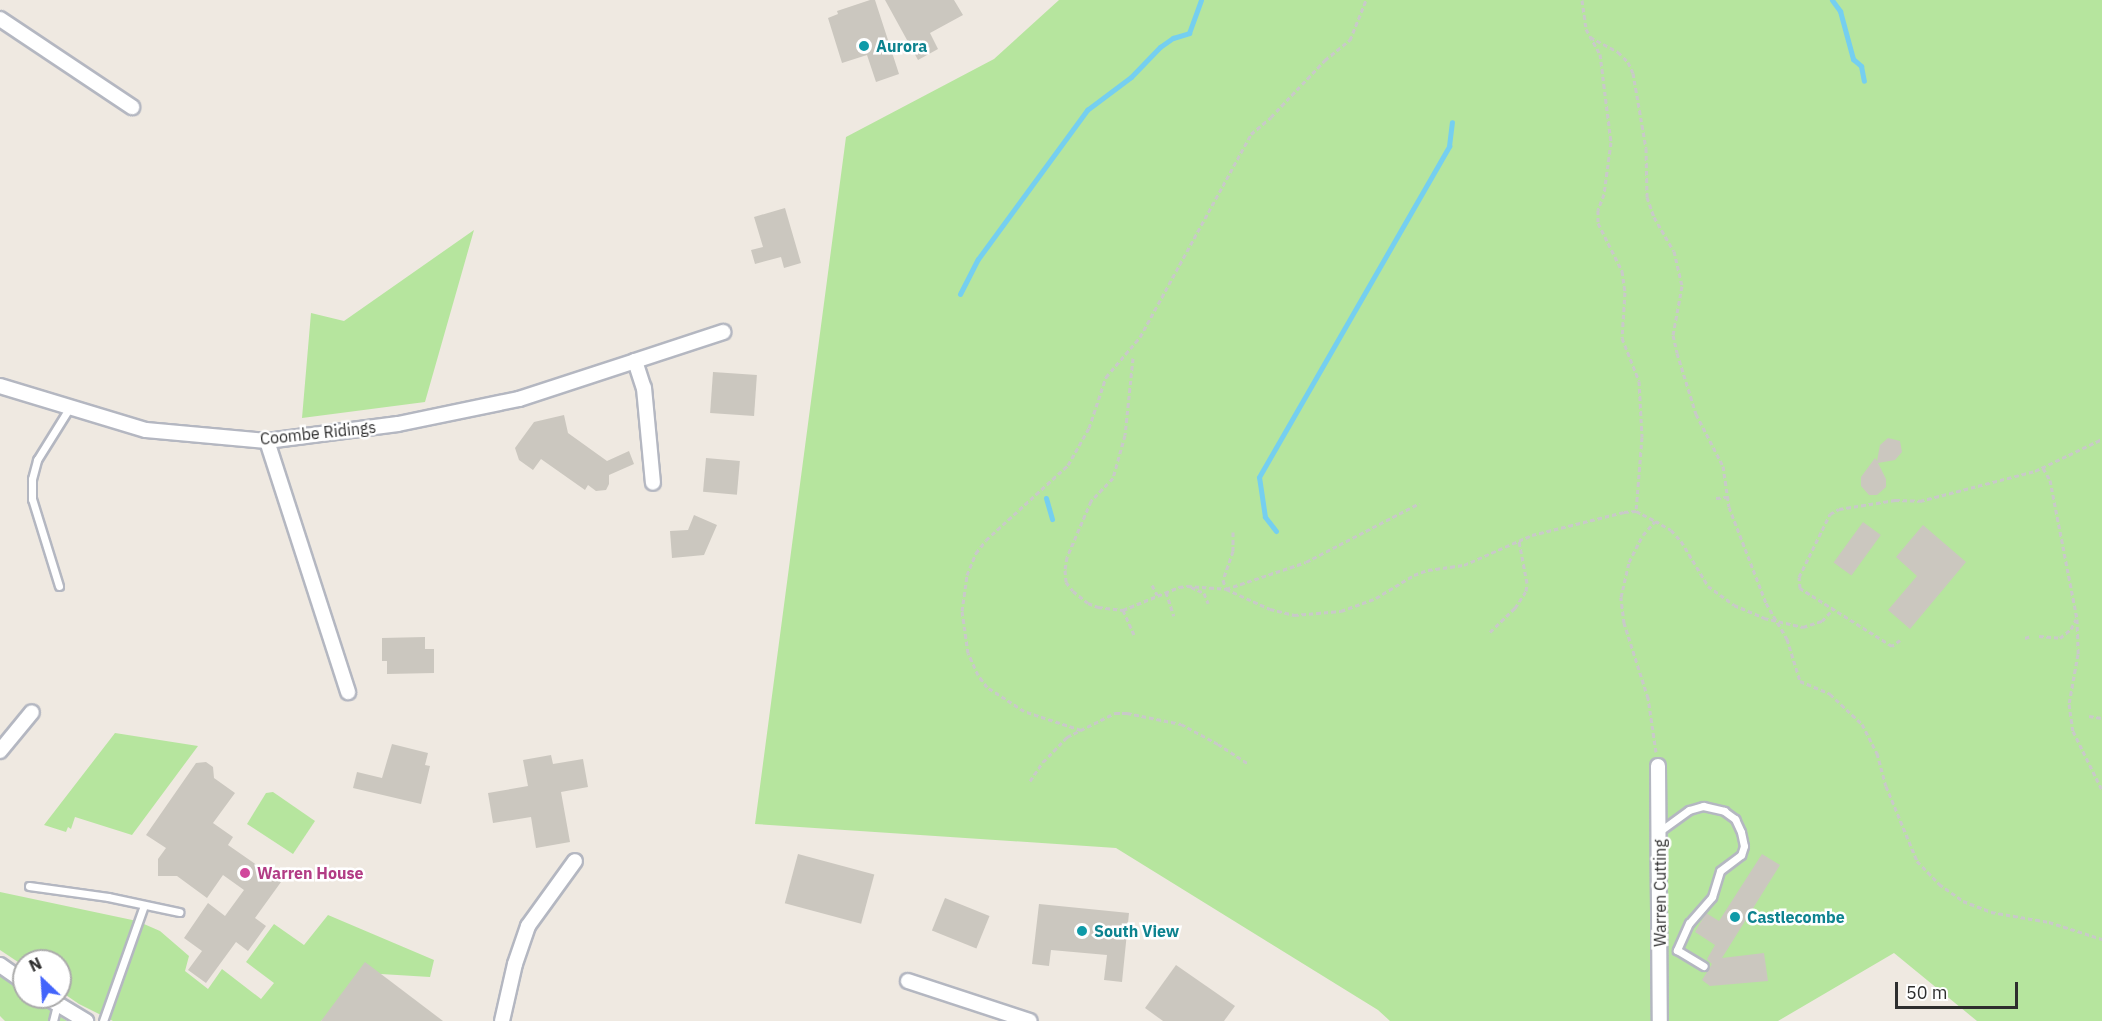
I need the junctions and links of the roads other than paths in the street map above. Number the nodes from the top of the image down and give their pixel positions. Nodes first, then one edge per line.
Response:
1 (0, 19) edge
2 (132, 107) dead end
3 (723, 332) dead end
4 (635, 361) junction
5 (0, 386) edge
6 (70, 407) junction
7 (267, 441) junction
8 (653, 483) dead end
9 (59, 586) dead end
10 (348, 692) dead end
11 (32, 711) dead end
12 (0, 752) edge
13 (1658, 765) road end
14 (1660, 831) junction
15 (575, 861) dead end
16 (29, 886) dead end
17 (144, 905) junction
18 (179, 912) dead end
19 (1704, 966) dead end
20 (908, 981) dead end
21 (65, 1009) edge
22 (1002, 1017) edge
23 (86, 1021) edge
24 (103, 1021) edge
25 (502, 1021) edge
26 (1030, 1021) edge
27 (1660, 1021) edge

1 - 2 street
3 - 4 street, Coombe Ridings
4 - 7 street, Coombe Ridings
4 - 8 street
5 - 6 street, Coombe Ridings
6 - 7 street, Coombe Ridings
6 - 9 lane
7 - 10 street
11 - 12 street
13 - 14 street, Warren Cutting
14 - 19 lane
14 - 27 street, Warren Cutting
15 - 25 street
16 - 17 lane
17 - 18 lane
17 - 24 lane
20 - 22 street
21 - 23 street
22 - 26 street

